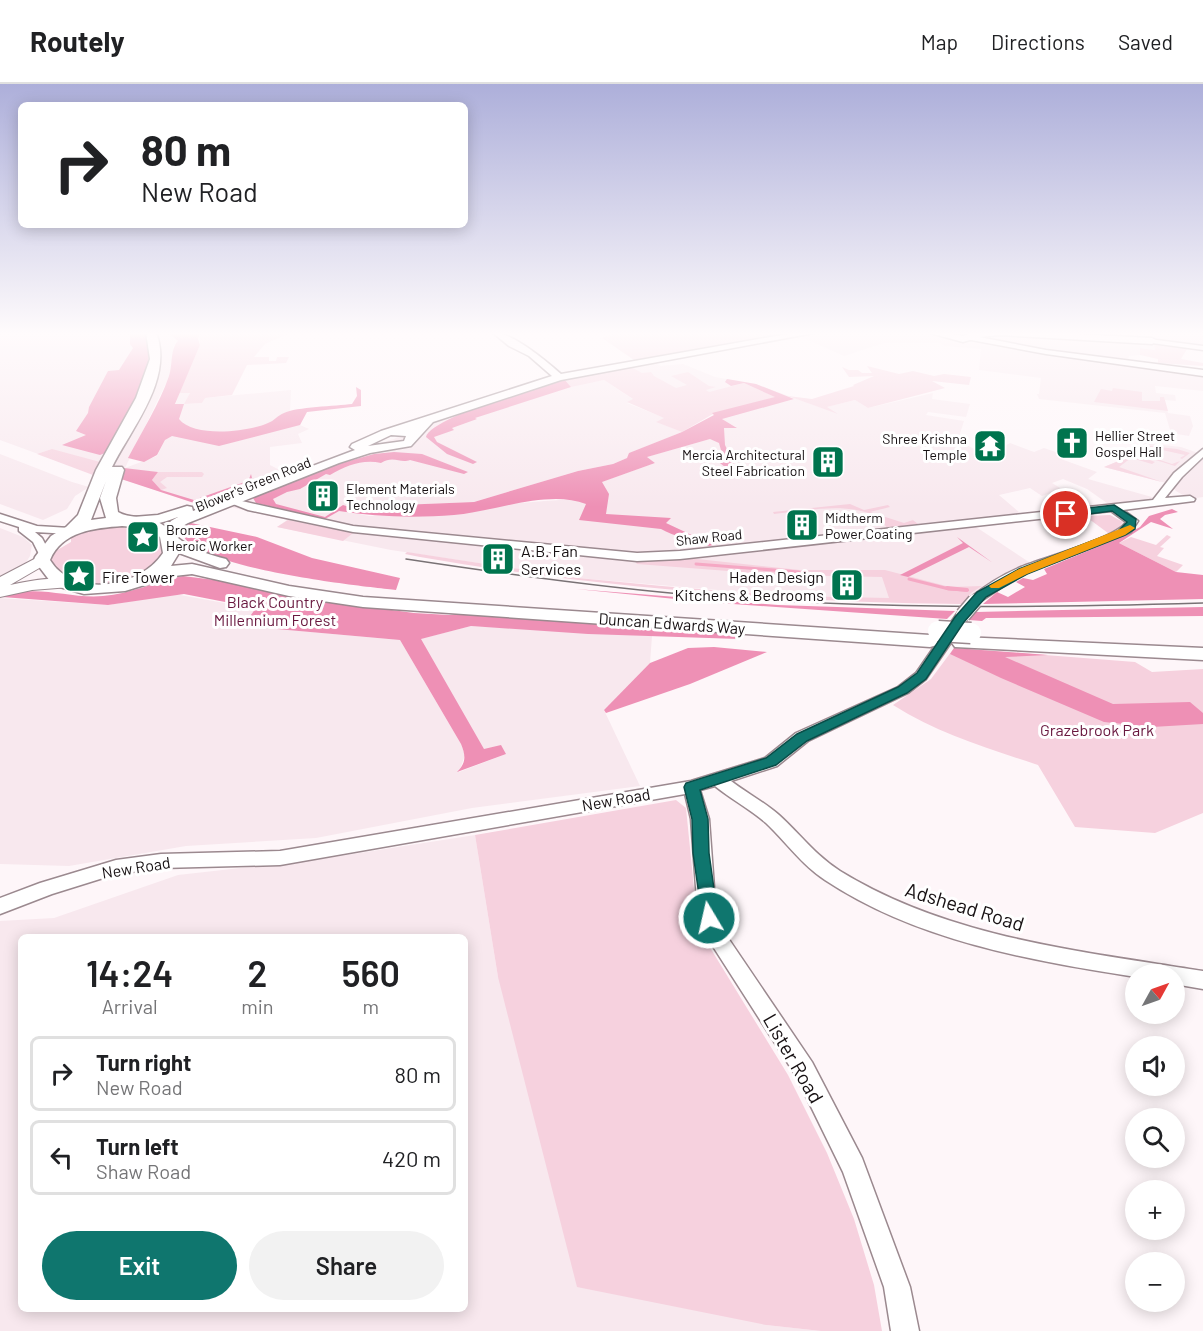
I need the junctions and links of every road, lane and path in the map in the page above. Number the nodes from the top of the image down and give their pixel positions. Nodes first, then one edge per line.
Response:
1 (145, 390) edge
2 (155, 390) edge
3 (512, 391) edge
4 (434, 418) junction
5 (395, 431) junction
6 (412, 436) junction
7 (378, 444) junction
8 (1203, 452) edge
9 (1169, 486) junction
10 (233, 502) junction
11 (1156, 503) junction
12 (208, 507) junction
13 (1114, 508) junction
14 (1, 517) edge
15 (177, 518) junction
16 (128, 521) junction
17 (71, 530) junction
18 (169, 537) junction
19 (43, 556) junction
20 (145, 579) junction
21 (0, 584) edge
22 (64, 584) junction
23 (0, 592) edge
24 (934, 636) junction
25 (966, 638) junction
26 (1203, 644) edge
27 (1203, 654) edge
28 (718, 780) junction
29 (691, 787) junction
30 (0, 906) edge
31 (1203, 980) edge
32 (905, 1331) edge

1 - 17 highway
2 - 16 highway
3 - 4 main road, Blower's Green Road
4 - 5 main road, Blower's Green Road
4 - 6 main road, Blower's Green Road
5 - 6 main road
5 - 7 main road, Blower's Green Road
6 - 7 main road, Blower's Green Road
7 - 10 main road, Blower's Green Road
7 - 12 main road, Blower's Green Road
8 - 9 street
9 - 11 street
9 - 11 street, Shaw Road
10 - 12 main road, Blower's Green Road
10 - 13 street, Shaw Road
11 - 13 street, Shaw Road
12 - 15 main road, Blower's Green Road
13 - 28 street, New Road, bridge
14 - 17 street
14 - 19 street
15 - 16 main road, Blower's Green Road
15 - 18 main road, Blower's Green Road
16 - 17 highway
16 - 18 highway, Duncan Edwards Way
17 - 19 highway
18 - 20 highway
18 - 24 highway, Duncan Edwards Way
19 - 21 main road
19 - 22 highway
20 - 22 highway, Duncan Edwards Way
20 - 24 highway, Duncan Edwards Way
22 - 23 main road
24 - 25 highway, Duncan Edwards Way
25 - 26 highway, Duncan Edwards Way
25 - 27 highway, Duncan Edwards Way
28 - 29 street, New Road
28 - 31 street, Adshead Road
29 - 30 street, New Road
29 - 32 street, Lister Road

